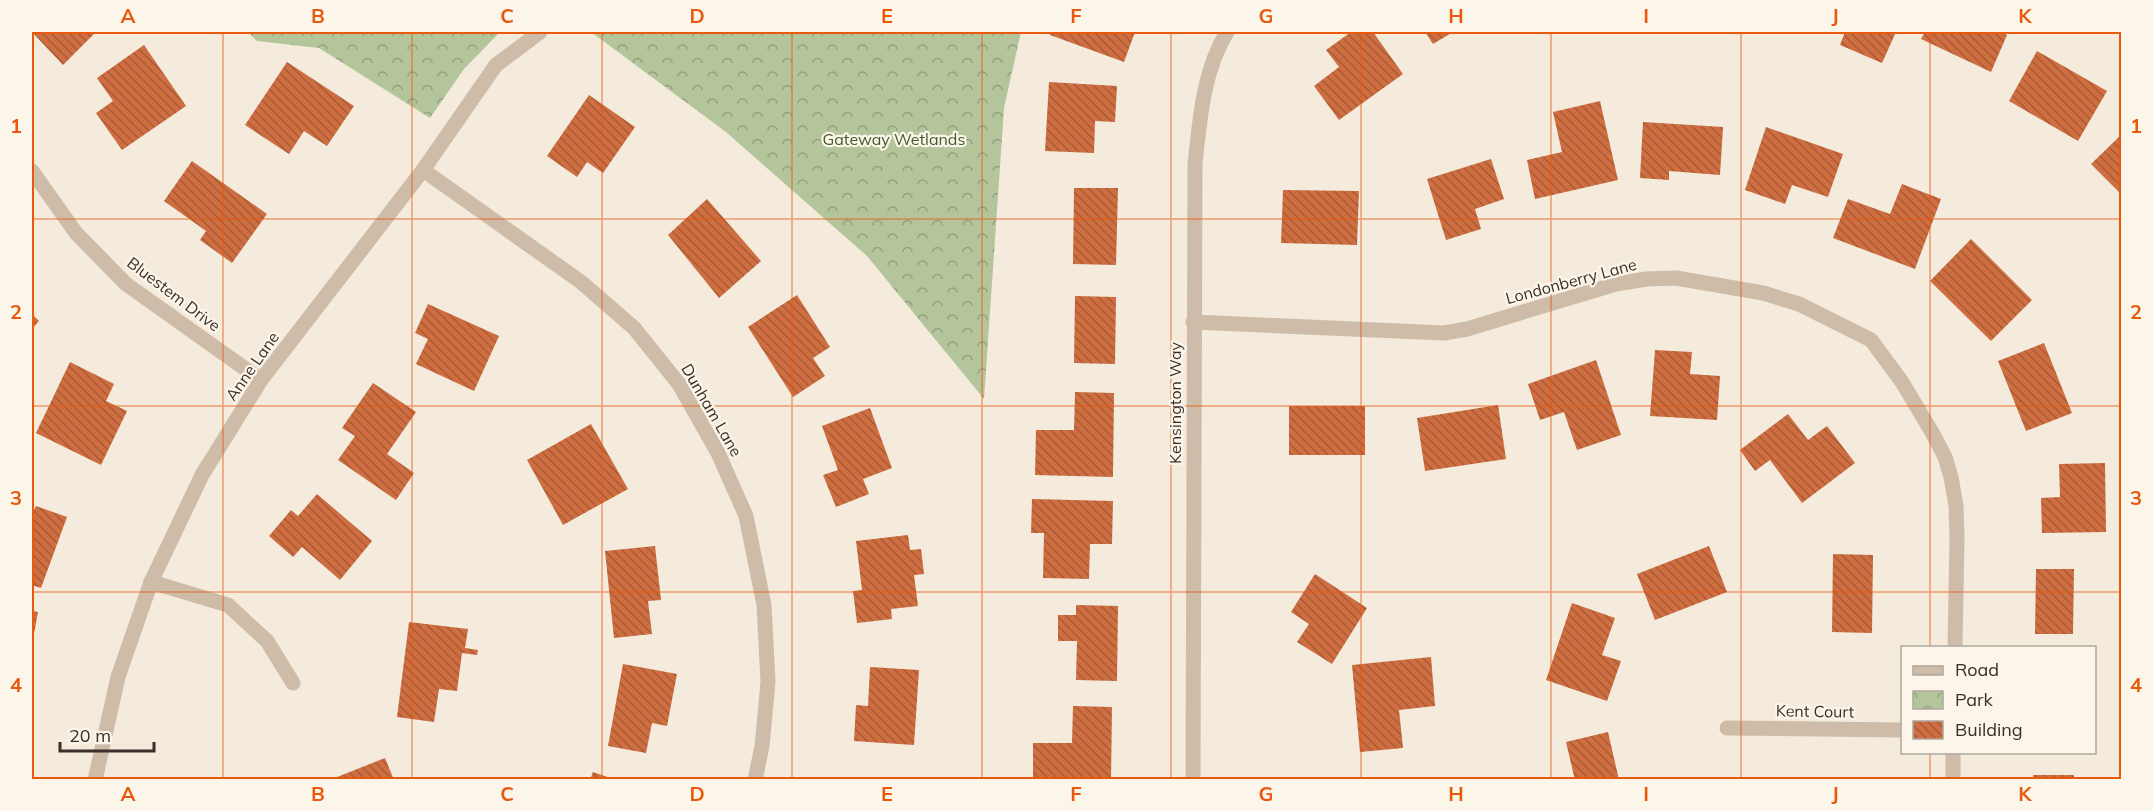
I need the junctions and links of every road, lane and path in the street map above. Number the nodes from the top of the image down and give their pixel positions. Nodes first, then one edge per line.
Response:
1 (540, 32) edge
2 (1227, 32) edge
3 (423, 170) junction
4 (32, 171) edge
5 (1193, 322) junction
6 (261, 380) junction
7 (151, 582) junction
8 (1955, 646) edge
9 (292, 683) dead end
10 (1727, 728) dead end
11 (1901, 730) edge
12 (1953, 754) edge
13 (95, 780) edge
14 (755, 780) edge
15 (1193, 780) edge
16 (1953, 780) edge

1 - 3 street, Anne Lane
2 - 5 street, Kensington Way
3 - 6 street, Anne Lane
3 - 14 street, Dunham Lane
4 - 6 street, Bluestem Drive
5 - 8 street, Londonberry Lane
5 - 15 street, Kensington Way
6 - 7 street, Anne Lane
7 - 9 street
7 - 13 street, Anne Lane
10 - 11 street, Kent Court
12 - 16 street

